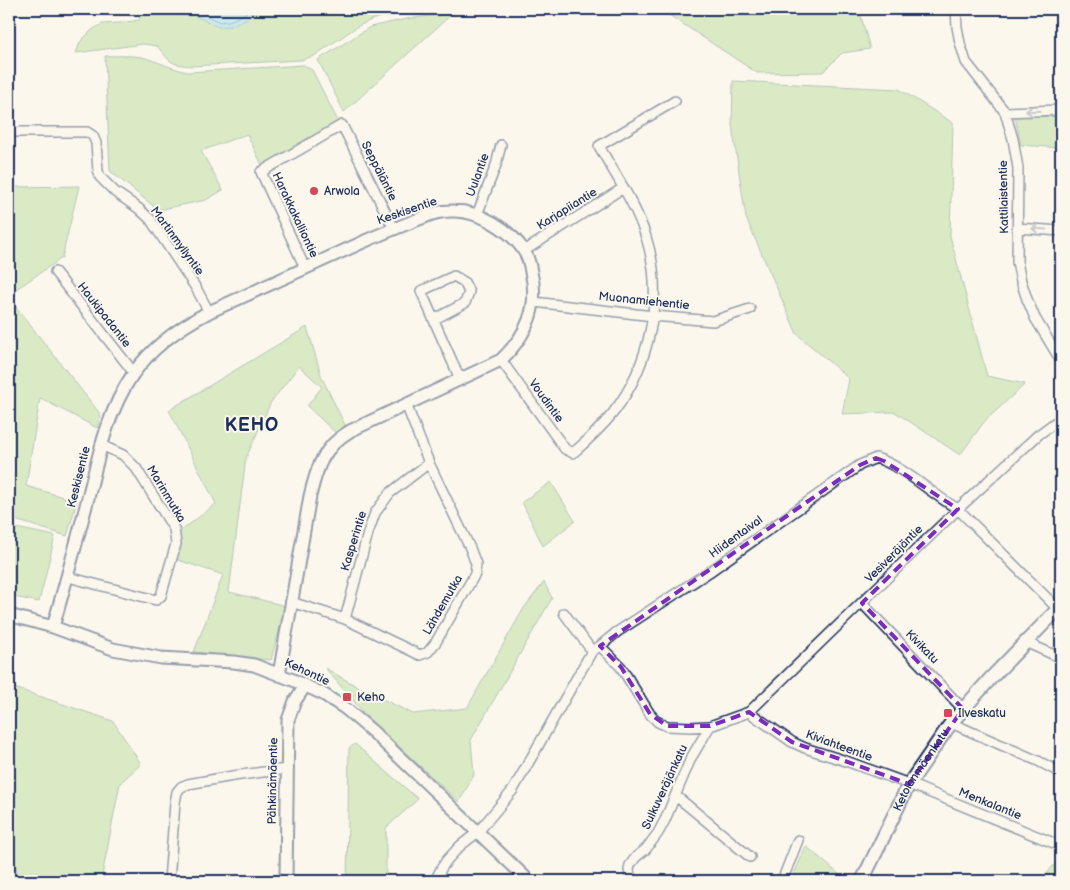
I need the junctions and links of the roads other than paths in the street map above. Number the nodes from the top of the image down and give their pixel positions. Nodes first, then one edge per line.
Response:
1 (956, 9) edge
2 (675, 101) dead end
3 (1061, 110) edge
4 (1005, 112) junction
5 (9, 132) edge
6 (501, 145) dead end
7 (262, 172) joint
8 (623, 188) junction
9 (477, 214) junction
10 (1017, 228) junction
11 (394, 229) junction
12 (1061, 231) edge
13 (524, 251) junction
14 (305, 268) junction
15 (55, 272) dead end
16 (534, 302) junction
17 (750, 309) dead end
18 (209, 312) junction
19 (654, 316) junction
20 (435, 319) junction
21 (501, 360) junction
22 (1061, 361) edge
23 (134, 374) junction
24 (460, 379) junction
25 (406, 404) junction
26 (1061, 418) edge
27 (101, 445) junction
28 (429, 463) junction
29 (958, 509) junction
30 (68, 578) junction
31 (291, 602) junction
32 (862, 603) junction
33 (1059, 608) edge
34 (564, 613) dead end
35 (9, 614) edge
36 (345, 619) junction
37 (54, 627) junction
38 (1026, 642) junction
39 (596, 649) junction
40 (1061, 658) edge
41 (279, 674) junction
42 (306, 686) junction
43 (963, 709) junction
44 (749, 712) junction
45 (951, 723) junction
46 (710, 726) junction
47 (287, 770) junction
48 (1061, 773) edge
49 (909, 784) junction
50 (676, 796) junction
51 (478, 832) junction
52 (798, 840) dead end
53 (1061, 846) edge
54 (750, 857) dead end
55 (168, 881) edge
56 (286, 881) edge
57 (435, 881) edge
58 (529, 881) edge
59 (632, 881) edge
60 (782, 881) edge
61 (862, 881) edge

1 - 4 street, Kattilaistentie
2 - 8 street
3 -> 4 street
4 - 10 street, Kattilaistentie
5 - 18 street, Martinmyllyntie
6 - 9 street, Uulantie
7 - 11 street, Seppäläntie
7 - 14 street, Harakkakalliontie
8 - 13 street, Karjapiiantie
8 - 19 street
9 - 11 street, Keskisentie
9 - 13 street, Keskisentie
12 -> 10 street
10 - 22 street, Kattilaistentie
11 - 14 street, Keskisentie
13 - 16 street, Keskisentie
14 - 18 street, Keskisentie
15 - 23 street, Haukipadantie
16 - 19 street, Muonamiehentie
16 - 21 street, Keskisentie
17 - 19 street, Muonamiehentie
18 - 23 street, Keskisentie
19 - 21 street, Voudintie
20 - 20 street
20 - 24 street
21 - 24 street, Keskisentie
23 - 27 street, Keskisentie
24 - 25 street, Keskisentie
25 - 28 street, Lähdemutka
25 - 31 street, Keskisentie
26 - 29 street, Vesiveräjäntie
27 - 30 street, Keskisentie
27 - 30 street, Marinmutka
28 - 36 street, Kasperintie
28 - 36 street, Lähdemutka
29 - 32 street, Vesiveräjäntie
29 - 33 street, Hiidentaival
29 - 39 street, Hiidentaival
30 - 37 street, Keskisentie
31 - 36 street, Lähdemutka
31 - 41 street, Keskisentie
32 - 43 street, Kivikatu
32 - 44 street, Vesiveräjäntie
33 - 38 main road, Ketolanmäenkatu
34 - 39 street
35 - 37 street, Kehontie
37 - 41 street, Kehontie
38 - 40 street
38 - 43 main road, Ketolanmäenkatu
39 - 46 street
39 - 51 street, Hiidentaival
41 - 42 street, Kehontie
42 - 47 street, Pähkinämäentie
42 - 51 street, Kehontie
43 - 45 main road, Ketolanmäenkatu
44 - 46 street
44 - 49 street, Kiviahteentie
45 - 48 street
45 - 49 main road, Ketolanmäenkatu
46 - 50 street, Sulkuveräjänkatu
47 - 55 street
47 - 56 street, Pähkinämäentie
49 - 53 street, Menkalantie
49 - 61 main road, Ketolanmäenkatu
50 - 54 street
50 - 59 street, Sulkuveräjänkatu
51 - 57 street, Hiidentaival
51 - 58 street, Kehontie
52 - 60 street

